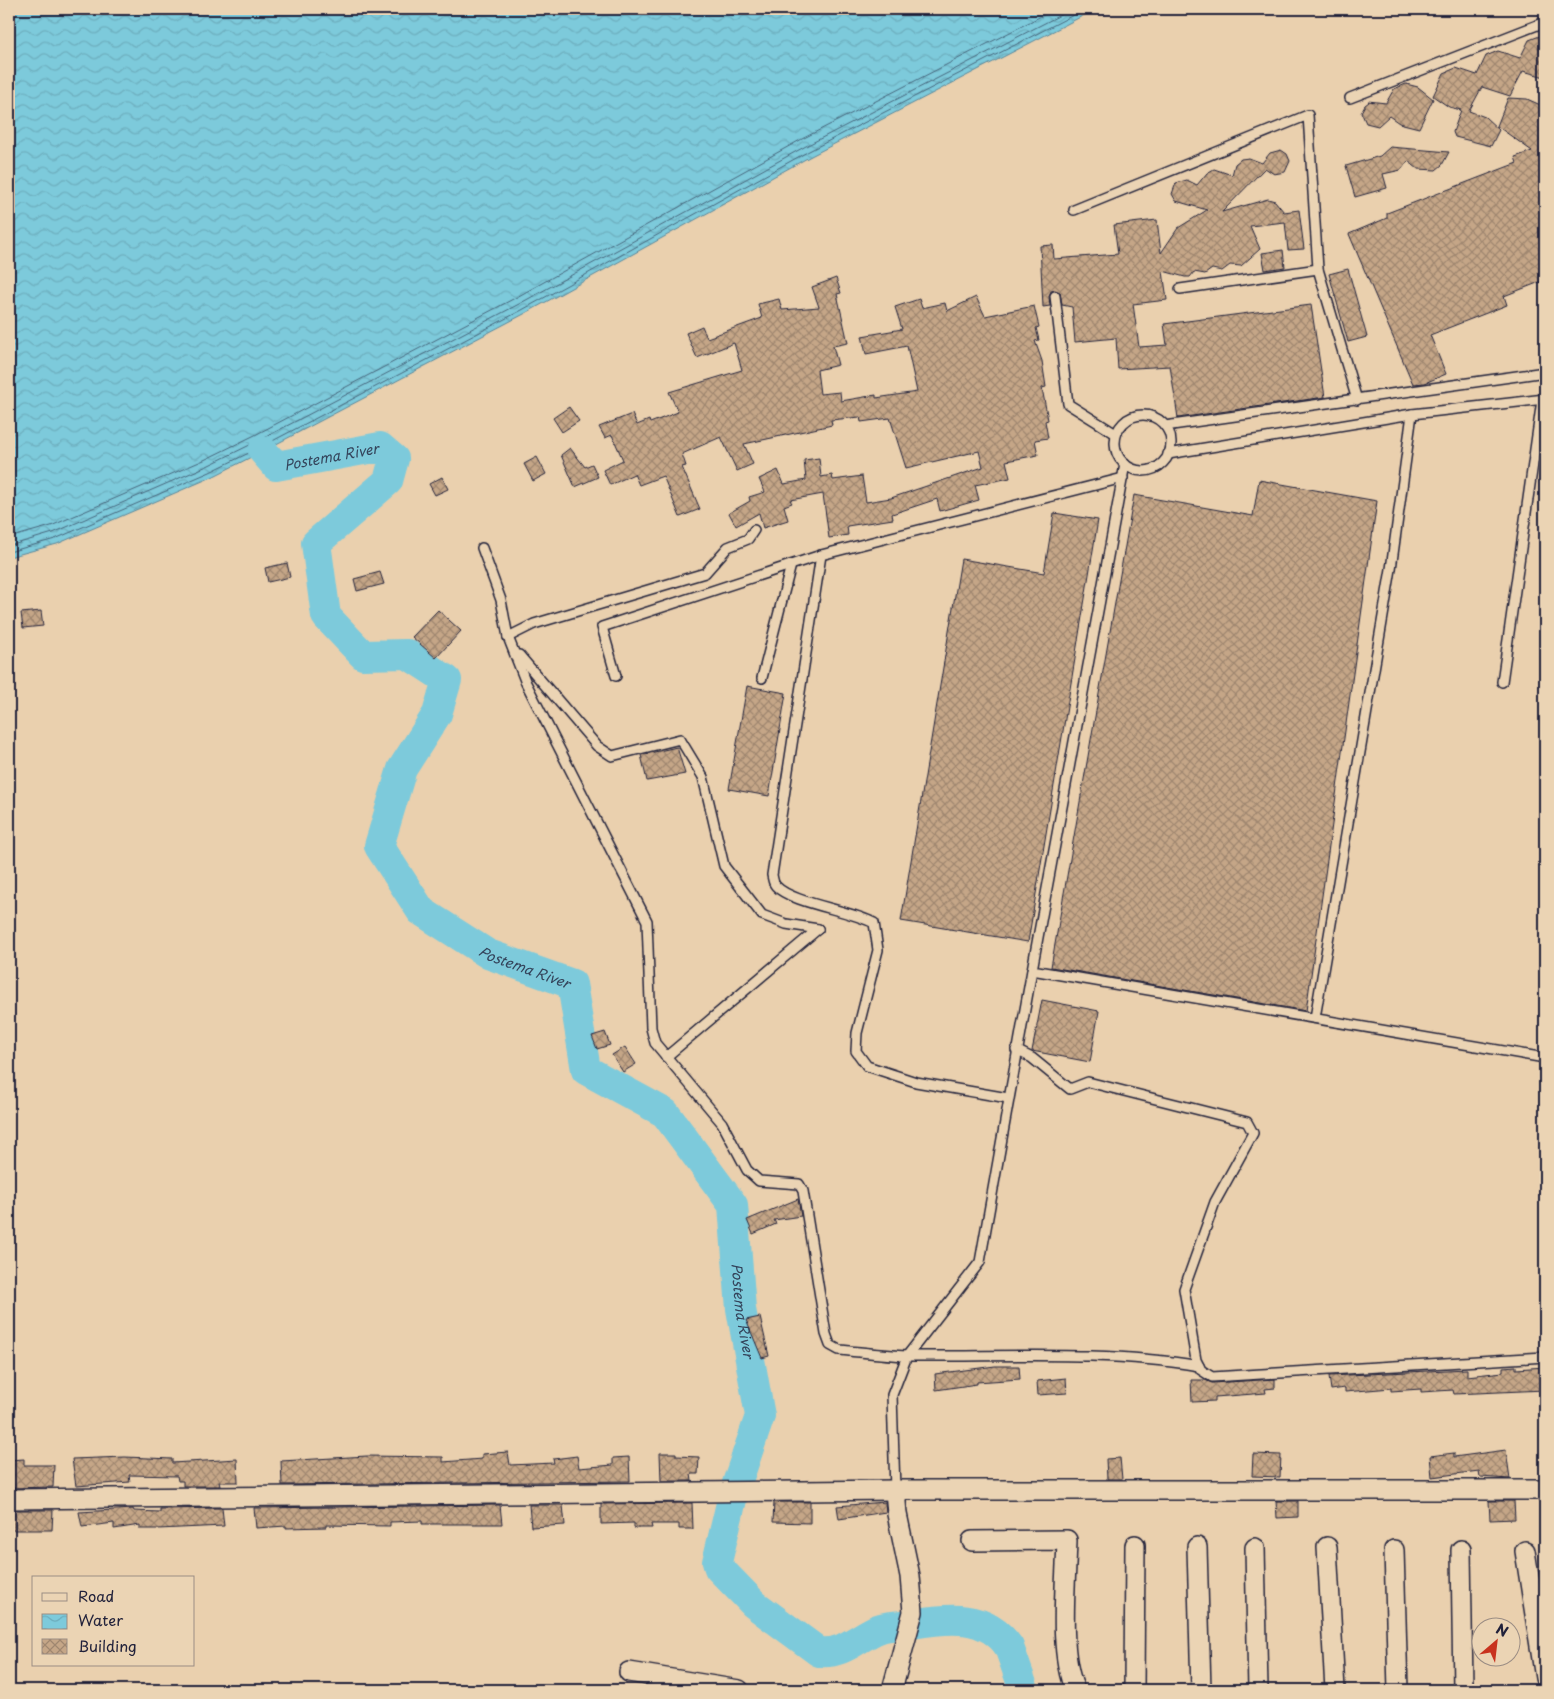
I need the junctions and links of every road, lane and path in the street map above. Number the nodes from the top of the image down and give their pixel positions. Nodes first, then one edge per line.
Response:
1 (1545, 22) edge
2 (1350, 98) dead end
3 (1074, 210) dead end
4 (1318, 269) junction
5 (1180, 289) dead end
6 (1055, 296) dead end
7 (1545, 372) edge
8 (1544, 399) edge
9 (1357, 400) junction
10 (1412, 414) junction
11 (1165, 426) junction
12 (1116, 434) junction
13 (1168, 454) junction
14 (1125, 464) junction
15 (1123, 478) junction
16 (754, 530) dead end
17 (482, 548) dead end
18 (821, 555) junction
19 (791, 566) junction
20 (508, 637) junction
21 (514, 650) junction
22 (616, 676) dead end
23 (762, 678) dead end
24 (1502, 682) dead end
25 (1032, 970) junction
26 (1314, 1018) junction
27 (1016, 1050) junction
28 (666, 1057) junction
29 (1545, 1058) edge
30 (1008, 1098) junction
31 (907, 1356) junction
32 (1545, 1357) edge
33 (1199, 1366) junction
34 (896, 1490) junction
35 (1545, 1490) edge
36 (9, 1499) edge
37 (972, 1541) dead end
38 (1136, 1545) dead end
39 (1197, 1547) dead end
40 (1327, 1547) dead end
41 (1255, 1548) dead end
42 (1394, 1550) dead end
43 (1461, 1550) dead end
44 (1525, 1551) dead end
45 (629, 1672) dead end
46 (1545, 1678) edge
47 (700, 1687) edge
48 (739, 1690) edge
49 (892, 1690) edge
50 (1075, 1690) edge
51 (1134, 1690) edge
52 (1201, 1690) edge
53 (1258, 1690) edge
54 (1335, 1690) edge
55 (1398, 1690) edge
56 (1463, 1690) edge

1 - 2 lane
3 - 4 lane
4 - 5 lane
4 - 9 lane
6 - 12 lane
7 - 9 lane
8 - 10 lane
8 - 24 lane
9 - 11 lane
10 - 13 lane
10 - 26 lane
11 - 12 lane
11 - 13 lane
12 - 14 lane
13 - 14 lane
14 - 15 lane
15 - 18 lane
15 - 25 lane
16 - 20 lane
17 - 20 lane
18 - 19 lane
18 - 30 lane
19 - 22 lane
19 - 23 lane
20 - 21 lane
21 - 28 lane
21 - 28 lane
25 - 26 lane
25 - 27 lane
26 - 29 lane
27 - 30 lane
27 - 33 lane
28 - 31 lane
30 - 31 lane
31 - 33 lane
31 - 34 lane
32 - 33 lane
34 - 35 street
34 - 36 street
34 - 49 street
37 - 50 street
38 - 51 street
39 - 52 street
40 - 54 street
41 - 53 street
42 - 55 street
43 - 56 street
44 - 46 street
45 - 47 street
47 - 48 street

